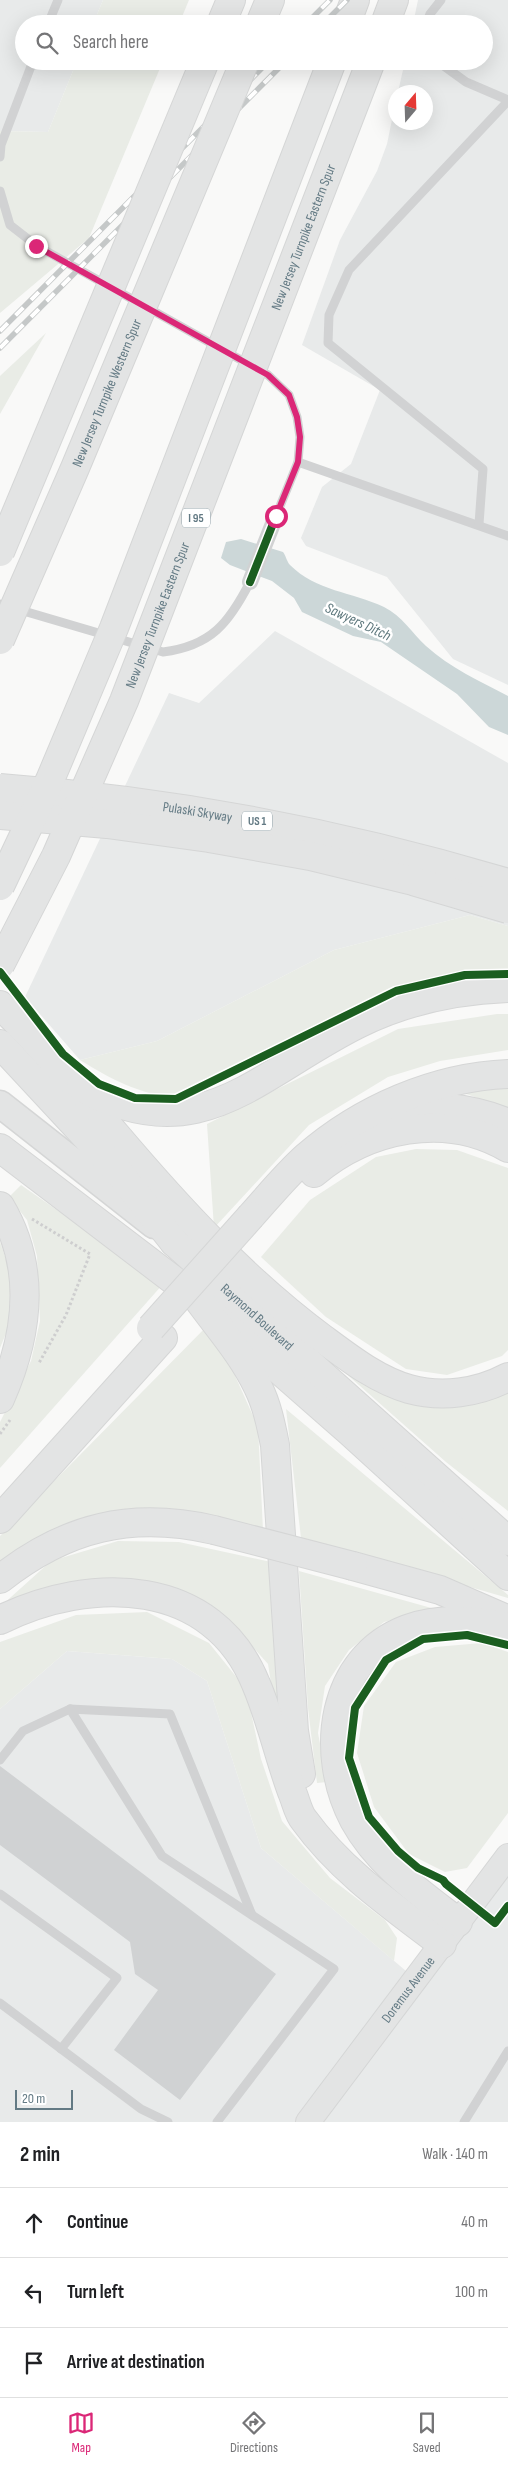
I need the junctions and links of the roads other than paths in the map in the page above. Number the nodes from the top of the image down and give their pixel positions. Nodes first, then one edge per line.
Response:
1 (58, 0) edge
2 (231, 0) edge
3 (270, 0) edge
4 (355, 0) edge
5 (394, 0) edge
6 (440, 0) edge
7 (52, 15) edge
8 (225, 15) edge
9 (264, 15) edge
10 (349, 15) edge
11 (388, 15) edge
12 (430, 15) edge
13 (30, 70) edge
14 (202, 70) edge
15 (241, 70) edge
16 (329, 70) edge
17 (368, 70) edge
18 (449, 70) edge
19 (508, 101) edge
20 (0, 158) edge
21 (0, 191) edge
22 (298, 462) junction
23 (276, 516) joint
24 (479, 524) junction
25 (508, 536) edge
26 (0, 552) edge
27 (250, 582) joint
28 (0, 604) edge
29 (0, 640) edge
30 (0, 788) edge
31 (0, 815) edge
32 (508, 883) edge
33 (0, 886) edge
34 (508, 909) edge
35 (0, 965) edge
36 (508, 988) edge
37 (5, 1008) edge
38 (0, 1044) edge
39 (508, 1074) edge
40 (68, 1080) junction
41 (0, 1104) edge
42 (368, 1116) junction
43 (508, 1123) edge
44 (0, 1148) edge
45 (508, 1148) edge
46 (0, 1206) edge
47 (257, 1221) junction
48 (174, 1242) junction
49 (197, 1298) junction
50 (157, 1333) junction
51 (508, 1377) edge
52 (0, 1399) edge
53 (0, 1495) edge
54 (0, 1519) edge
55 (508, 1541) edge
56 (508, 1576) edge
57 (0, 1579) edge
58 (0, 1620) edge
59 (508, 1621) edge
60 (508, 1627) edge
61 (70, 1709) junction
62 (0, 1760) edge
63 (330, 1851) junction
64 (508, 1856) edge
65 (0, 1894) edge
66 (252, 1916) junction
67 (458, 1922) junction
68 (442, 1944) junction
69 (0, 2003) edge
70 (61, 2049) junction
71 (508, 2051) edge
72 (168, 2122) edge
73 (217, 2122) edge
74 (308, 2122) edge
75 (464, 2122) edge

1 - 7 lane
2 - 8 highway
3 - 9 highway
4 - 10 highway
5 - 11 highway
6 - 12 lane
13 - 20 lane
14 - 26 highway, bridge
15 - 29 highway, New Jersey Turnpike Western Spur, bridge
16 - 33 highway, I 95, bridge
17 - 35 highway, New Jersey Turnpike Eastern Spur / I 95, bridge
18 - 19 lane
19 - 24 lane
21 - 22 lane
22 - 23 lane
22 - 24 lane
23 - 27 street
24 - 25 lane
27 - 28 lane
30 - 32 highway, Pulaski Skyway / US 1, bridge
31 - 34 highway, Pulaski Skyway / US 1, bridge
36 - 40 highway
37 - 40 highway
38 - 48 highway
39 - 42 highway
40 - 51 highway
41 - 48 main road, Raymond Boulevard
42 - 43 highway
42 - 47 highway
44 - 49 highway, Raymond Boulevard
45 - 47 highway
46 - 52 highway
47 - 50 highway
48 - 55 highway, Raymond Boulevard
49 - 56 highway, Raymond Boulevard
49 - 63 highway
50 - 53 highway
50 - 54 highway
57 - 59 highway, bridge
58 - 63 highway
60 - 67 highway
61 - 62 lane
61 - 66 lane
61 - 66 lane
63 - 68 highway
64 - 67 main road, Doremus Avenue
65 - 70 lane
66 - 73 lane
67 - 68 main road, Doremus Avenue
68 - 74 main road, Doremus Avenue
69 - 70 lane
70 - 72 lane
71 - 75 lane

